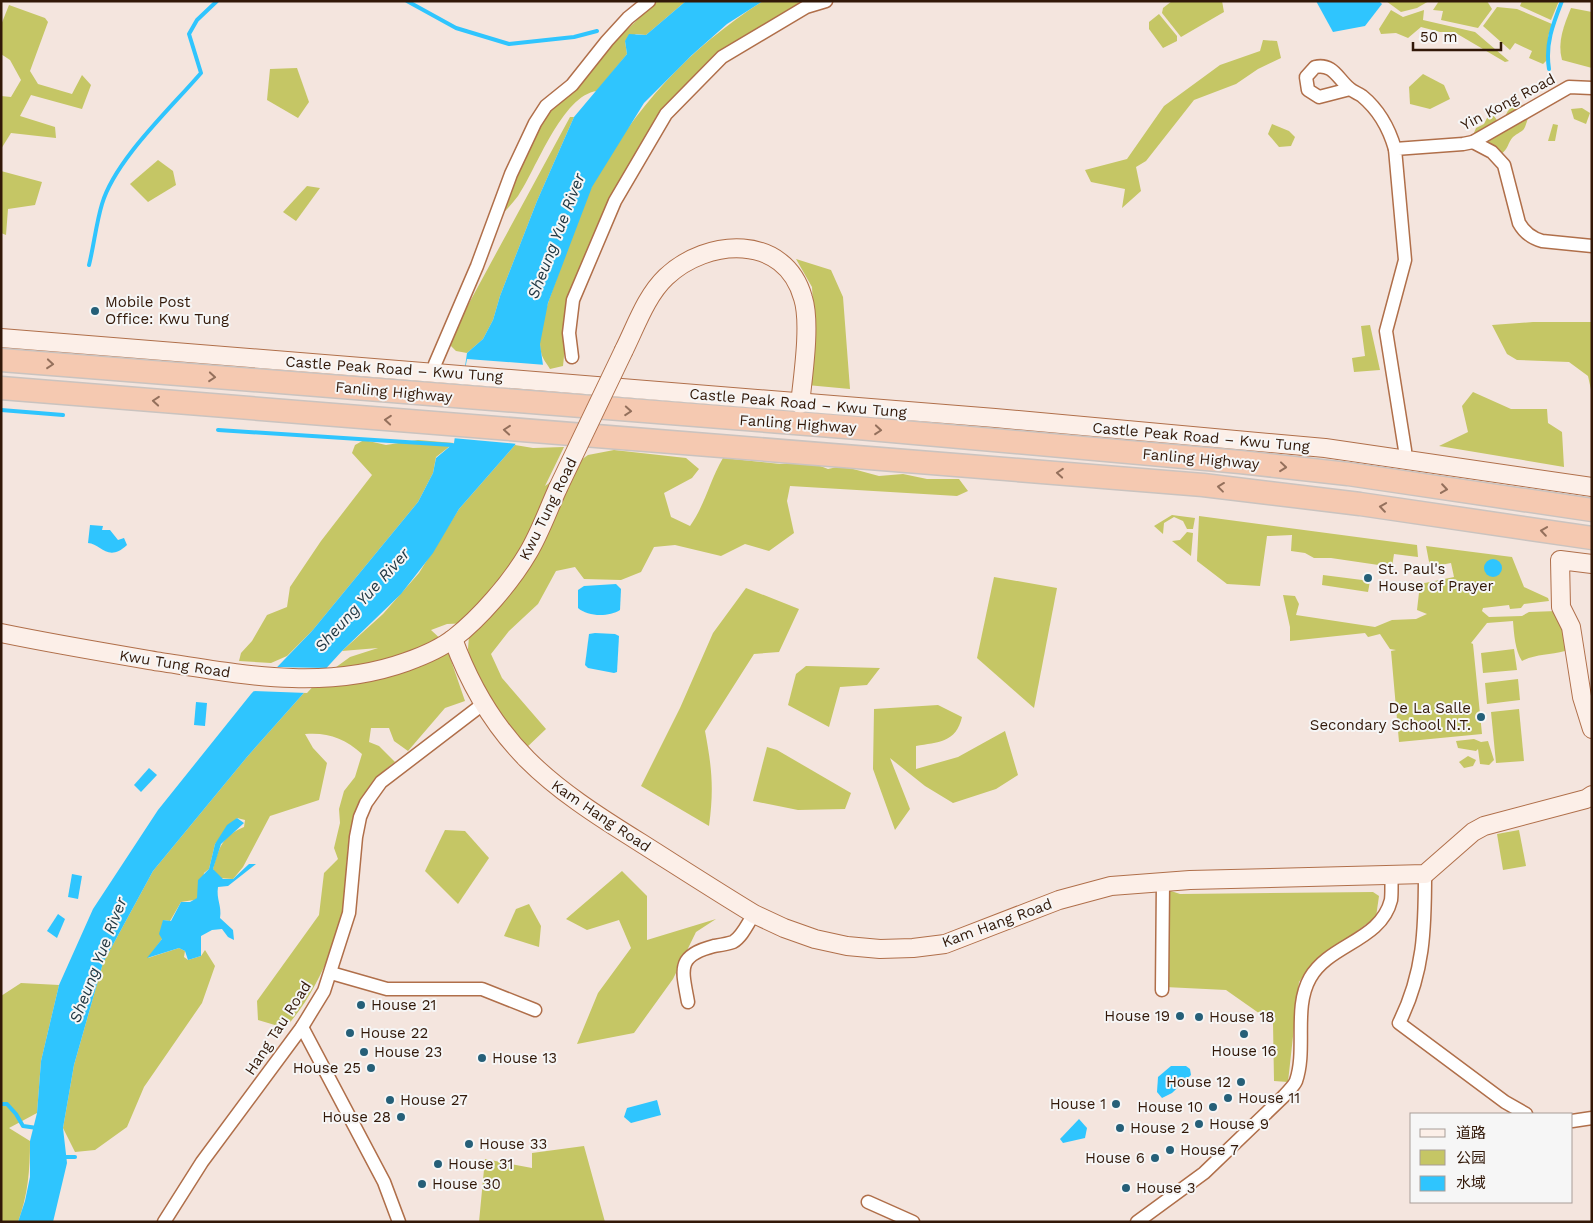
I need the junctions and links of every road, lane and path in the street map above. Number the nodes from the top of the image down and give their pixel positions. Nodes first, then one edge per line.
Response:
1 (649, 1) edge
2 (826, 1) edge
3 (1592, 88) edge
4 (1350, 89) dead end
5 (1473, 142) junction
6 (1395, 149) junction
7 (1592, 246) edge
8 (1, 338) edge
9 (572, 358) dead end
10 (1, 360) edge
11 (436, 373) junction
12 (1, 388) edge
13 (800, 404) junction
14 (1404, 460) junction
15 (1592, 487) edge
16 (1592, 510) edge
17 (1592, 538) edge
18 (1592, 564) edge
19 (1, 634) edge
20 (453, 639) junction
21 (483, 704) junction
22 (1592, 729) edge
23 (1592, 795) edge
24 (1425, 874) junction
25 (1392, 876) junction
26 (1164, 882) junction
27 (754, 914) junction
28 (331, 973) junction
29 (1162, 990) dead end
30 (688, 1002) dead end
31 (535, 1010) dead end
32 (302, 1027) junction
33 (1524, 1113) edge
34 (1592, 1118) edge
35 (1573, 1121) edge
36 (868, 1202) dead end
37 (164, 1222) edge
38 (399, 1222) edge
39 (913, 1222) edge
40 (1137, 1222) edge

1 - 11 street
2 - 9 street
3 - 5 street, Yin Kong Road
4 - 6 street
5 - 6 street, Yin Kong Road
5 - 7 street
6 - 14 street
8 - 11 street, Castle Peak Road – Kwu Tung
10 -> 16 highway, Fanling Highway
11 - 13 street, Castle Peak Road – Kwu Tung
17 -> 12 highway, Fanling Highway
13 - 14 street, Castle Peak Road – Kwu Tung
13 - 20 street, Kwu Tung Road, bridge
14 - 15 street, Castle Peak Road – Kwu Tung
18 - 22 street
19 - 20 street, Kwu Tung Road
20 - 21 street, Kam Hang Road
21 - 27 street, Kam Hang Road
21 - 28 street, Hang Tau Road
23 - 24 street
24 - 25 street, Kam Hang Road
24 - 33 street
25 - 26 street, Kam Hang Road
25 - 40 street
26 - 27 street, Kam Hang Road
26 - 29 street
27 - 30 street
28 - 31 street
28 - 32 street, Hang Tau Road
32 - 37 street, Hang Tau Road
32 - 38 street
34 - 35 street
36 - 39 street

